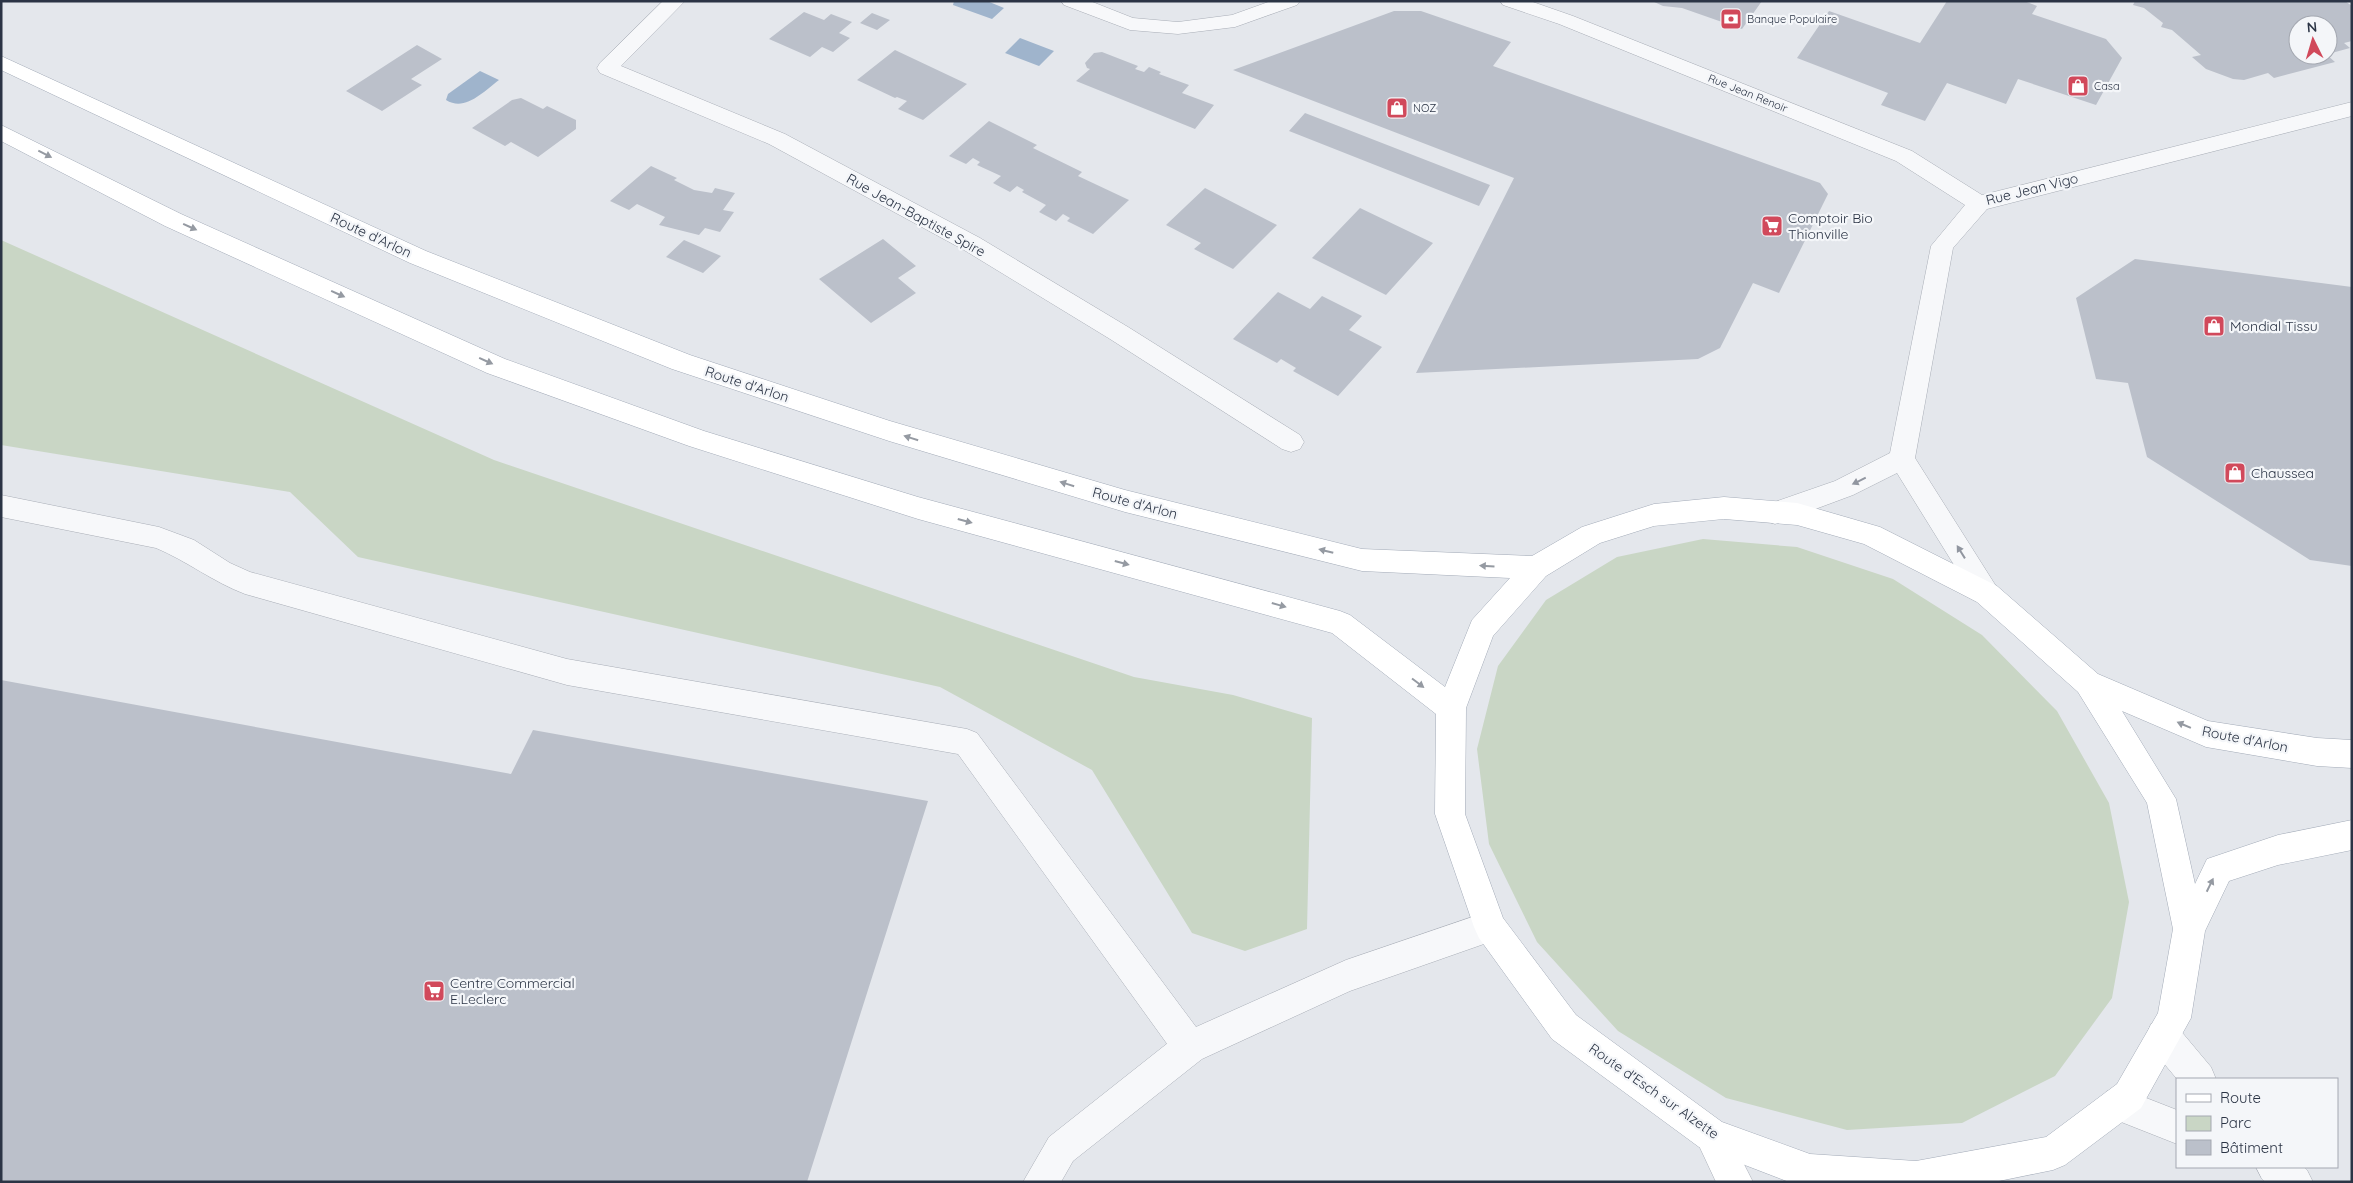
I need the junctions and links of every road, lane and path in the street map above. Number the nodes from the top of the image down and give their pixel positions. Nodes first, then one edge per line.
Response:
1 (675, 1) edge
2 (1071, 1) edge
3 (1290, 1) edge
4 (1510, 1) edge
5 (1, 62) edge
6 (2352, 109) edge
7 (1, 132) edge
8 (1978, 203) junction
9 (1291, 442) dead end
10 (1902, 460) junction
11 (1, 506) edge
12 (1775, 512) junction
13 (1536, 568) junction
14 (1987, 594) junction
15 (2088, 683) junction
16 (1451, 708) junction
17 (2352, 754) edge
18 (2352, 835) edge
19 (1490, 927) junction
20 (2189, 929) junction
21 (2163, 1036) junction
22 (1190, 1047) junction
23 (2198, 1078) edge
24 (2118, 1104) junction
25 (2176, 1127) edge
26 (1711, 1135) junction
27 (2275, 1168) edge
28 (1915, 1180) edge
29 (1041, 1182) edge
30 (1735, 1182) edge
31 (2295, 1182) edge

1 - 9 street, Rue Jean-Baptiste Spire
2 - 3 street
4 - 8 street, Rue Jean Renoir
13 -> 5 main road, Route d'Arlon
6 - 8 street, Rue Jean Vigo
7 -> 16 main road
8 - 10 street, Rue Jean Vigo
10 -> 12 street
14 -> 10 street
11 - 22 street
12 - 13 main road, Route d'Esch sur Alzette
12 - 14 main road, Route d'Esch sur Alzette
13 - 16 main road, Route d'Esch sur Alzette
14 - 15 main road, Route d'Esch sur Alzette
17 -> 15 main road, Route d'Arlon
15 - 20 main road, Route d'Esch sur Alzette
16 - 19 main road, Route d'Esch sur Alzette
20 -> 18 main road
19 - 22 street
19 - 26 main road, Route d'Esch sur Alzette
20 - 21 main road, Route d'Esch sur Alzette
21 - 23 street
21 - 24 main road, Route d'Esch sur Alzette
22 - 29 street
24 - 25 street
24 - 28 main road, Route d'Esch sur Alzette
26 - 28 main road, Route d'Esch sur Alzette
26 - 30 main road
27 - 31 street

